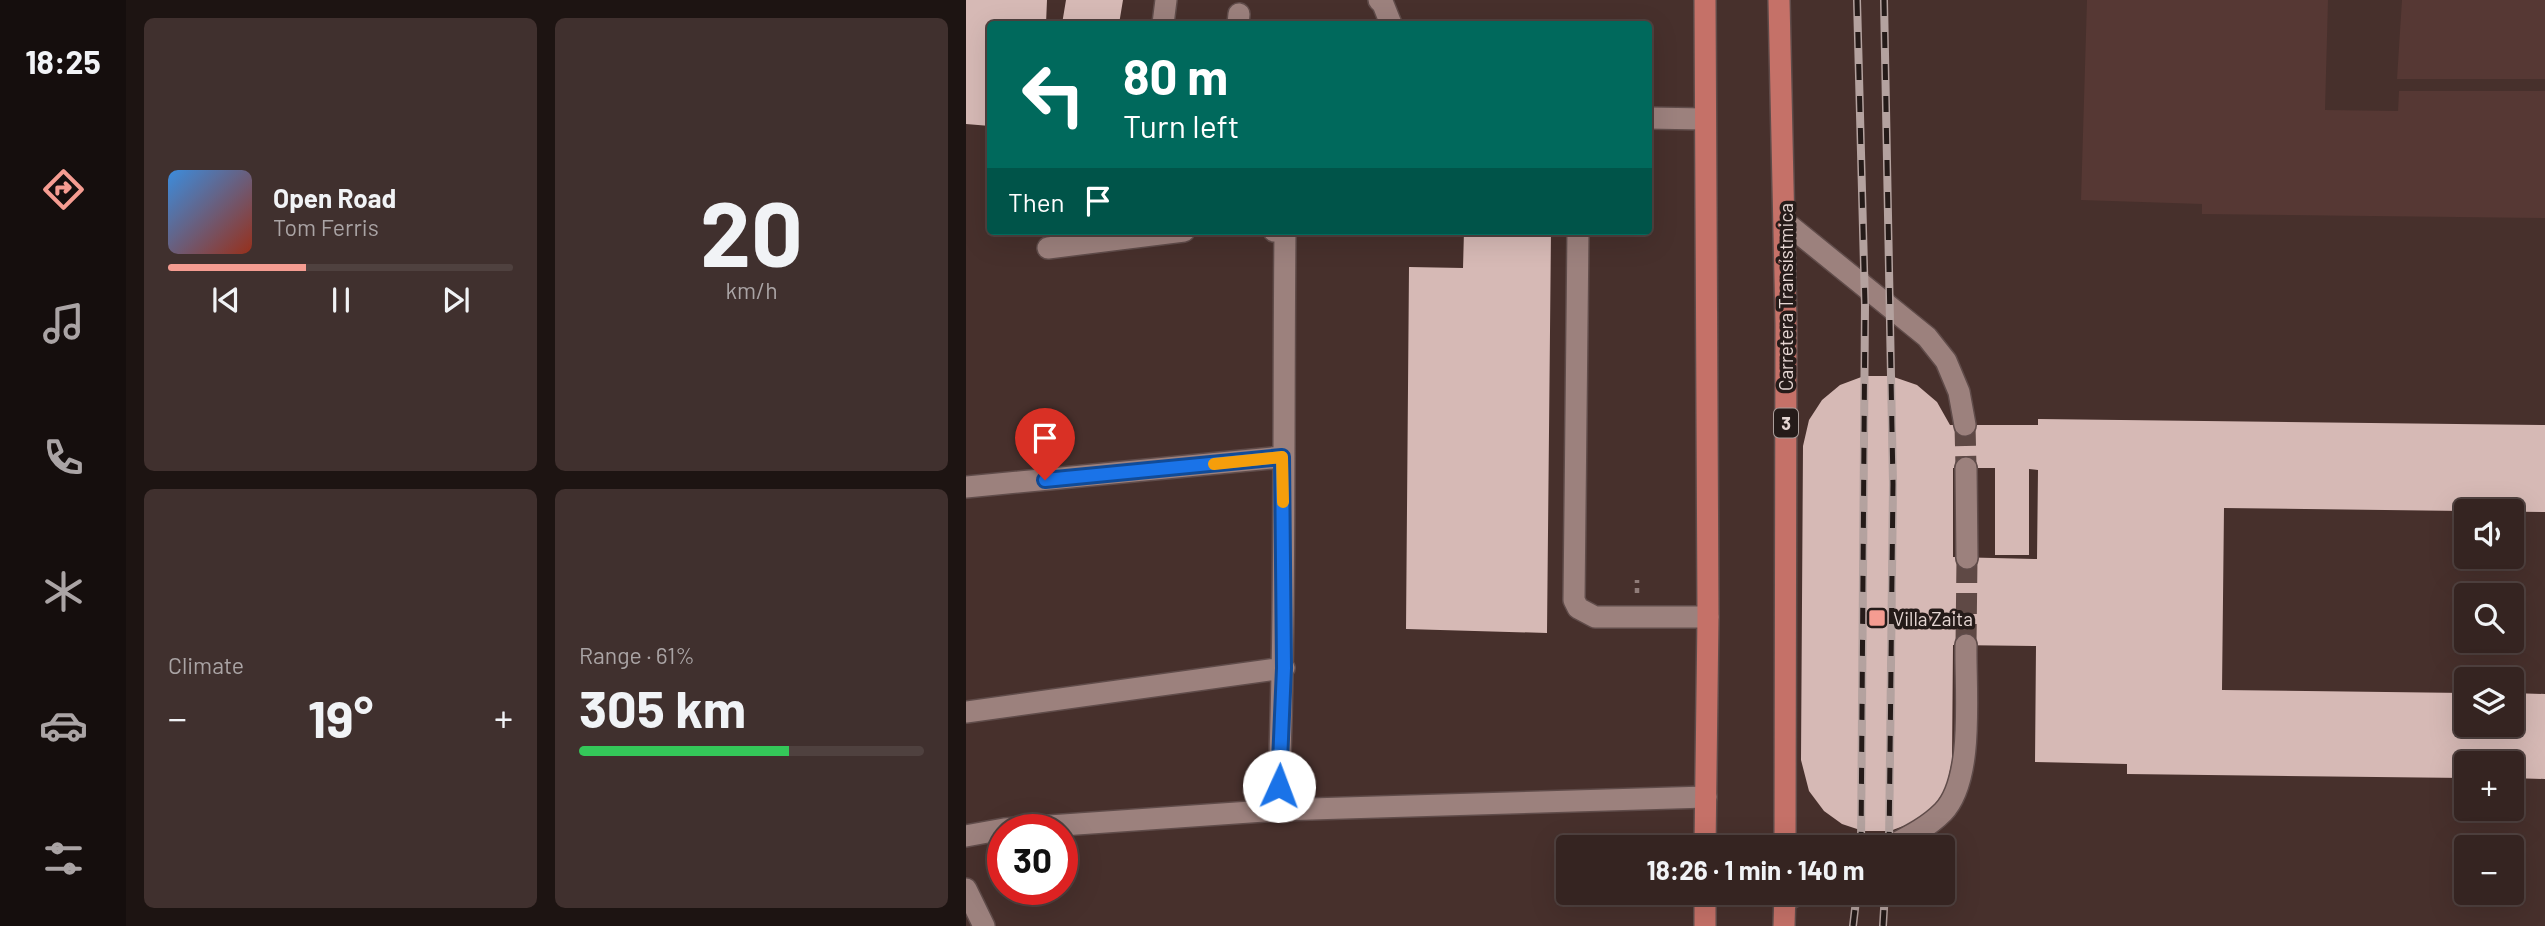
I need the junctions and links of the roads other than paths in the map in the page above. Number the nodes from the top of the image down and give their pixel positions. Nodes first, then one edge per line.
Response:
1 (1166, 0) edge
2 (1379, 0) edge
3 (1705, 0) edge
4 (1779, 0) edge
5 (1163, 21) edge
6 (1390, 21) edge
7 (1652, 118) edge
8 (1705, 119) junction
9 (1785, 222) junction
10 (1152, 235) edge
11 (1285, 235) edge
12 (1578, 235) edge
13 (1048, 248) dead end
14 (1965, 425) tunnel mouth
15 (1282, 457) junction
16 (1966, 468) tunnel mouth
17 (966, 487) edge
18 (1967, 558) tunnel mouth
19 (1708, 617) junction
20 (1966, 645) tunnel mouth
21 (1284, 668) junction
22 (966, 712) edge
23 (1706, 797) junction
24 (1278, 810) junction
25 (1705, 835) edge
26 (1785, 835) edge
27 (1912, 835) edge
28 (966, 836) edge
29 (966, 889) edge
30 (1705, 905) edge
31 (1789, 905) edge
32 (984, 926) edge
33 (1704, 926) edge
34 (1784, 926) edge

1 - 5 street
2 - 6 street
3 - 8 main road
4 - 9 main road, Carretera Transístmica / 3
7 - 8 street
8 - 19 main road
9 - 14 street
9 - 26 main road, Carretera Transístmica / 3
10 - 13 street
11 - 15 street
12 - 19 street
15 - 17 street
15 - 21 street
16 - 18 street
19 - 23 main road
20 - 27 street
21 - 22 street
21 - 24 street
23 - 24 street
23 - 25 main road
24 - 28 street
29 - 32 street
30 - 33 main road
31 - 34 main road

